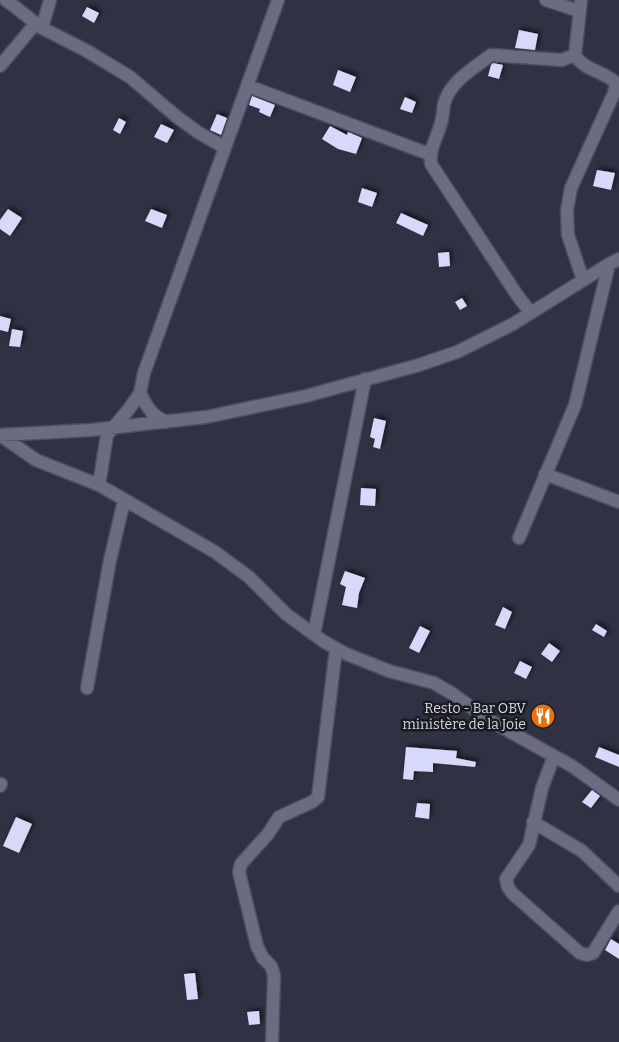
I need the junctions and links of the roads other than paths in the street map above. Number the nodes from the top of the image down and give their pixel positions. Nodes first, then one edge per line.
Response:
1 (6, 0) edge
2 (50, 0) edge
3 (278, 0) edge
4 (546, 0) edge
5 (580, 5) edge
6 (39, 26) junction
7 (575, 55) junction
8 (0, 66) edge
9 (248, 86) junction
10 (224, 147) junction
11 (429, 154) junction
12 (614, 262) edge
13 (583, 280) junction
14 (531, 313) junction
15 (365, 379) junction
16 (140, 393) junction
17 (166, 422) junction
18 (112, 428) junction
19 (0, 435) edge
20 (544, 474) junction
21 (99, 485) junction
22 (124, 501) junction
23 (619, 502) edge
24 (519, 538) dead end
25 (314, 634) junction
26 (336, 649) junction
27 (87, 688) dead end
28 (554, 756) junction
29 (619, 800) edge
30 (533, 822) junction
31 (619, 886) edge
32 (619, 910) edge
33 (272, 1042) edge

1 - 6 street
2 - 6 street
3 - 9 street
4 - 5 street
5 - 7 street
6 - 8 street
6 - 10 street
7 - 11 street
7 - 13 street
9 - 10 street
9 - 11 street
10 - 16 street
11 - 14 street
12 - 13 street
12 - 20 street
13 - 14 street
14 - 15 street
15 - 17 street
15 - 25 street
16 - 17 street
16 - 18 street
17 - 18 street
18 - 19 street
18 - 21 street
19 - 21 street
20 - 23 street
20 - 24 street
21 - 22 street
22 - 25 street
22 - 27 street
25 - 26 street
26 - 28 street
26 - 33 street
28 - 29 street
28 - 30 street
30 - 31 street
30 - 32 street

